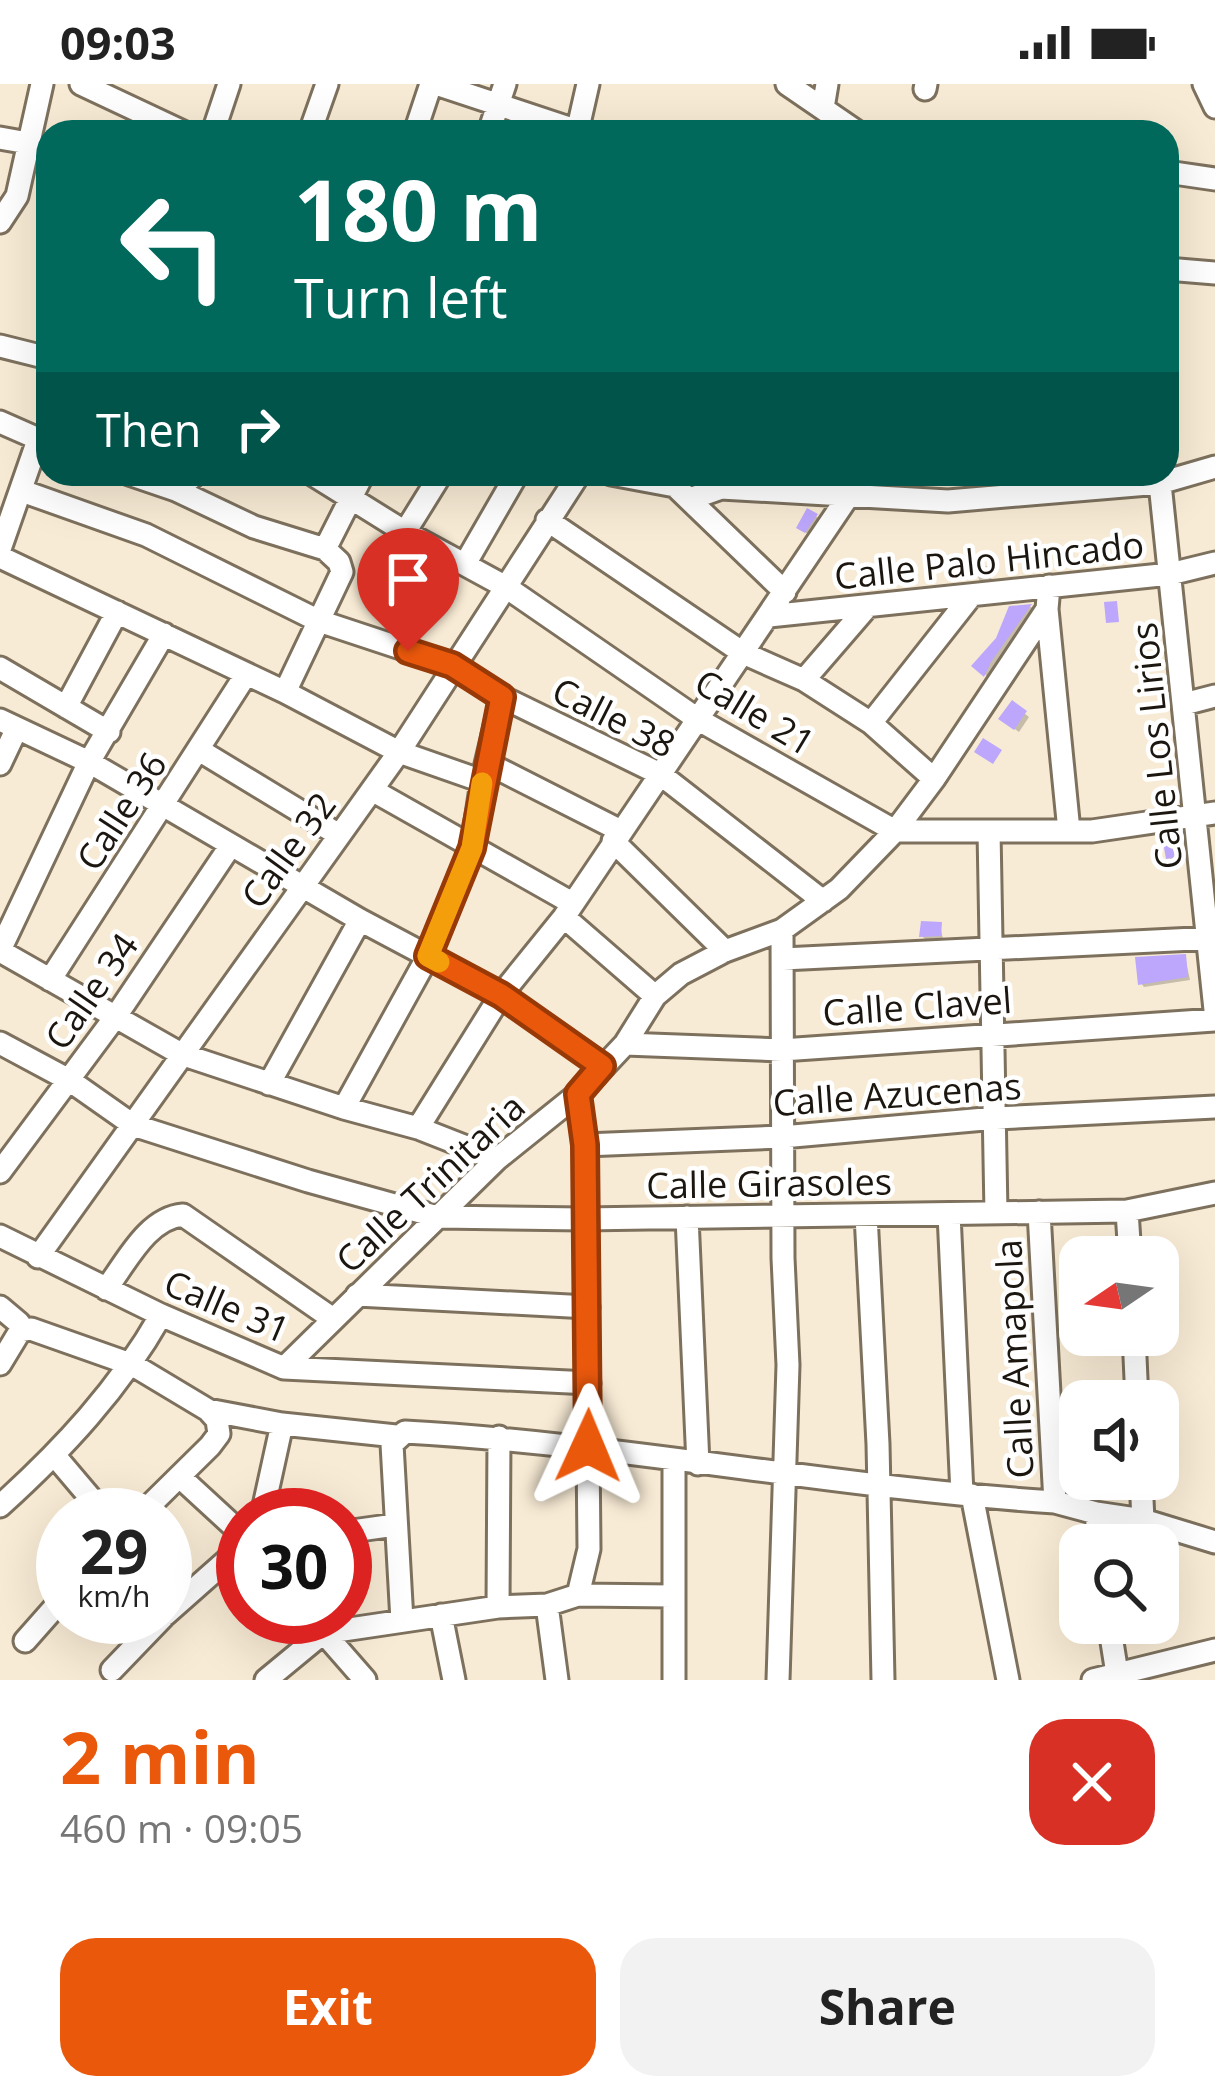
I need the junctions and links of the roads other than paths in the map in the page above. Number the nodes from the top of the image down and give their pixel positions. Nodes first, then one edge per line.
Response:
1 (42, 84) edge
2 (82, 84) edge
3 (229, 84) edge
4 (327, 84) edge
5 (434, 84) edge
6 (588, 84) edge
7 (787, 84) edge
8 (827, 84) edge
9 (1204, 84) edge
10 (120, 92) edge
11 (502, 94) edge
12 (1215, 107) edge
13 (823, 108) junction
14 (164, 120) edge
15 (217, 120) edge
16 (314, 120) edge
17 (420, 120) edge
18 (558, 120) edge
19 (581, 120) edge
20 (840, 120) edge
21 (0, 138) edge
22 (28, 143) junction
23 (1179, 174) edge
24 (1215, 178) edge
25 (0, 222) edge
26 (1179, 270) edge
27 (1215, 273) edge
28 (0, 346) edge
29 (36, 355) edge
30 (0, 422) edge
31 (36, 438) edge
32 (36, 460) edge
33 (1215, 467) edge
34 (1179, 474) edge
35 (164, 486) edge
36 (181, 486) edge
37 (330, 486) edge
38 (356, 486) edge
39 (434, 486) edge
40 (510, 486) edge
41 (571, 486) edge
42 (684, 486) edge
43 (1086, 486) edge
44 (1161, 486) edge
45 (176, 490) junction
46 (22, 491) junction
47 (349, 498) junction
48 (847, 498) junction
49 (547, 520) junction
50 (405, 532) junction
51 (325, 549) junction
52 (0, 553) edge
53 (1215, 563) edge
54 (465, 564) junction
55 (1170, 574) junction
56 (506, 587) junction
57 (785, 592) junction
58 (970, 596) junction
59 (1048, 598) junction
60 (867, 607) junction
61 (117, 612) junction
62 (769, 616) junction
63 (319, 622) junction
64 (164, 634) junction
65 (743, 653) junction
66 (452, 665) junction
67 (0, 668) edge
68 (245, 676) junction
69 (804, 680) junction
70 (285, 692) junction
71 (1215, 696) edge
72 (502, 697) junction
73 (1184, 704) junction
74 (67, 706) junction
75 (699, 720) junction
76 (871, 723) junction
77 (8, 724) edge
78 (110, 731) junction
79 (199, 750) junction
80 (399, 752) junction
81 (89, 762) junction
82 (0, 764) edge
83 (484, 772) junction
84 (660, 774) junction
85 (934, 779) junction
86 (372, 790) junction
87 (164, 805) junction
88 (1206, 816) edge
89 (895, 831) junction
90 (989, 831) junction
91 (1069, 831) junction
92 (338, 835) junction
93 (616, 836) junction
94 (231, 844) junction
95 (472, 848) junction
96 (302, 885) junction
97 (823, 901) junction
98 (568, 910) junction
99 (360, 920) junction
100 (782, 930) junction
101 (1213, 939) edge
102 (991, 949) junction
103 (0, 951) edge
104 (724, 951) junction
105 (428, 956) junction
106 (783, 958) junction
107 (50, 980) junction
108 (501, 995) junction
109 (656, 996) junction
110 (1215, 1010) edge
111 (116, 1016) junction
112 (1215, 1020) edge
113 (994, 1032) junction
114 (0, 1043) edge
115 (625, 1044) junction
116 (782, 1050) junction
117 (181, 1054) junction
118 (602, 1066) junction
119 (69, 1080) junction
120 (269, 1084) junction
121 (578, 1094) junction
122 (1215, 1107) edge
123 (344, 1108) junction
124 (996, 1118) junction
125 (133, 1125) junction
126 (418, 1128) junction
127 (782, 1137) junction
128 (585, 1145) junction
129 (497, 1159) junction
130 (0, 1172) edge
131 (1215, 1193) edge
132 (1127, 1211) junction
133 (1039, 1212) junction
134 (996, 1213) junction
135 (949, 1214) junction
136 (866, 1215) junction
137 (438, 1216) junction
138 (783, 1216) junction
139 (687, 1217) junction
140 (583, 1219) junction
141 (0, 1236) edge
142 (1129, 1236) edge
143 (38, 1257) junction
144 (106, 1289) junction
145 (357, 1295) junction
146 (0, 1307) edge
147 (588, 1307) junction
148 (161, 1316) junction
149 (333, 1318) junction
150 (20, 1331) junction
151 (0, 1364) edge
152 (133, 1365) junction
153 (284, 1368) junction
154 (589, 1383) junction
155 (208, 1410) junction
156 (282, 1424) junction
157 (396, 1436) junction
158 (499, 1437) junction
159 (588, 1446) junction
160 (55, 1456) junction
161 (674, 1461) junction
162 (698, 1464) junction
163 (784, 1476) junction
164 (180, 1477) junction
165 (878, 1484) junction
166 (82, 1488) edge
167 (168, 1488) edge
168 (268, 1488) edge
169 (967, 1494) junction
170 (1142, 1500) edge
171 (1055, 1502) junction
172 (0, 1506) edge
173 (216, 1510) edge
174 (1096, 1514) junction
175 (1143, 1520) junction
176 (1097, 1524) edge
177 (395, 1525) junction
178 (372, 1528) edge
179 (1215, 1542) edge
180 (216, 1568) edge
181 (192, 1587) edge
182 (578, 1595) junction
183 (674, 1596) junction
184 (547, 1605) junction
185 (498, 1607) junction
186 (441, 1615) junction
187 (402, 1621) junction
188 (372, 1622) edge
189 (36, 1629) edge
190 (25, 1641) dead end
191 (137, 1644) edge
192 (299, 1644) edge
193 (333, 1644) edge
194 (1112, 1644) edge
195 (1215, 1650) edge
196 (112, 1670) dead end
197 (1117, 1677) edge
198 (266, 1680) edge
199 (365, 1680) edge
200 (454, 1680) edge
201 (557, 1680) edge
202 (674, 1680) edge
203 (778, 1680) edge
204 (883, 1680) edge
205 (1008, 1680) edge
206 (1093, 1680) edge

1 - 22 street
2 - 10 street
3 - 15 street
4 - 16 street
5 - 11 street
5 - 17 street
6 - 19 street
7 - 13 street
8 - 13 street
9 - 12 street
10 - 14 street
11 - 18 street
13 - 20 street
21 - 22 street
22 - 25 street
23 - 24 street
26 - 27 street
28 - 29 street
30 - 31 street
32 - 46 street
33 - 34 street
35 - 45 street
36 - 45 street
37 - 47 street, Calle 21
38 - 47 street
39 - 50 street
40 - 54 street
41 - 49 street, Calle 32
42 - 48 street
42 - 57 street
43 - 48 street
44 - 55 street, Calle Los Lirios
45 - 51 street
46 - 52 street
46 - 63 street, Calle 38
47 - 50 street, Calle 21
47 - 51 street
48 - 57 street
49 - 56 street, Calle 32
49 - 65 street
50 - 54 street, Calle 21
51 - 63 street
52 - 61 street
53 - 55 street, Calle Palo Hincado
54 - 56 street, Calle 21
55 - 59 street, Calle Palo Hincado
55 - 73 street, Calle Los Lirios
56 - 66 street, Calle 32
56 - 75 street, Calle 21
57 - 62 street
58 - 59 street, Calle Palo Hincado
58 - 60 street, Calle Palo Hincado
58 - 76 street
59 - 85 street, Calle Trinitaria
59 - 91 street
60 - 62 street, Calle Palo Hincado
60 - 69 street
61 - 64 street
61 - 74 street
62 - 65 street
63 - 66 street, Calle 38
63 - 70 street
64 - 68 street
64 - 78 street
65 - 69 street
65 - 75 street
66 - 72 street, Calle 38
66 - 80 street, Calle 32
67 - 74 street
68 - 70 street
68 - 79 street, Calle 36
69 - 76 street
70 - 80 street
71 - 73 street
72 - 83 street
72 - 84 street, Calle 38
73 - 88 street, Calle Los Lirios
74 - 78 street
75 - 84 street
75 - 89 street, Calle 21
76 - 85 street
77 - 81 street
77 - 82 street
78 - 81 street
79 - 87 street, Calle 36
79 - 92 street
80 - 83 street
80 - 86 street, Calle 32
81 - 87 street
81 - 103 street
83 - 93 street
83 - 95 street
84 - 93 street
84 - 97 street, Calle 38
85 - 89 street, Calle Trinitaria
86 - 92 street, Calle 32
86 - 95 street
87 - 94 street
87 - 107 street, Calle 36
88 - 91 street, Calle 21
88 - 101 street, Calle Los Lirios
89 - 90 street, Calle 21
89 - 97 street, Calle Trinitaria
90 - 91 street, Calle 21
90 - 102 street
92 - 96 street, Calle 32
93 - 98 street
93 - 104 street
94 - 96 street
94 - 111 street, Calle 34
95 - 98 street
95 - 105 street
96 - 99 street
96 - 117 street, Calle 32
97 - 100 street, Calle Trinitaria
98 - 108 street
98 - 109 street
99 - 105 street
99 - 120 street
100 - 104 street, Calle Trinitaria
100 - 106 street
101 - 102 street
101 - 110 street, Calle Los Lirios
102 - 106 street
102 - 113 street
103 - 107 street
104 - 109 street, Calle Trinitaria
105 - 108 street
105 - 123 street
106 - 116 street
107 - 111 street
108 - 118 street
108 - 126 street
109 - 115 street, Calle Trinitaria
111 - 117 street
111 - 119 street, Calle 34
112 - 113 street, Calle Clavel
113 - 116 street, Calle Clavel
113 - 124 street
114 - 119 street, Calle Girasoles
115 - 116 street, Calle Clavel
115 - 118 street, Calle Trinitaria
116 - 127 street
117 - 120 street
117 - 125 street, Calle 32
118 - 121 street, Calle Trinitaria
119 - 125 street, Calle Girasoles
119 - 130 street, Calle 34
120 - 123 street
121 - 128 street
121 - 129 street, Calle Trinitaria
122 - 124 street, Calle Azucenas
123 - 126 street
124 - 127 street, Calle Azucenas
124 - 134 street
125 - 137 street, Calle Girasoles
125 - 143 street, Calle 32
126 - 129 street
127 - 128 street, Calle Azucenas
127 - 138 street
128 - 140 street
129 - 137 street, Calle Trinitaria
131 - 132 street, Calle Girasoles
132 - 133 street, Calle Girasoles
132 - 142 street
133 - 134 street, Calle Girasoles
133 - 171 street, Calle Amapola
134 - 135 street, Calle Girasoles
135 - 136 street, Calle Girasoles
135 - 169 street
136 - 138 street, Calle Girasoles
136 - 165 street
137 - 140 street, Calle Girasoles
137 - 145 street, Calle Trinitaria
138 - 139 street, Calle Girasoles
138 - 163 street
139 - 140 street, Calle Girasoles
139 - 162 street
140 - 147 street
141 - 143 street, Calle 31
143 - 144 street, Calle 31
144 - 148 street, Calle 31
144 - 149 street
145 - 147 street
145 - 149 street, Calle Trinitaria
146 - 150 street
147 - 154 street
148 - 152 street
148 - 153 street, Calle 31
149 - 153 street, Calle Trinitaria
150 - 151 street
150 - 152 street
152 - 155 street
152 - 160 street
153 - 154 street, Calle 31
154 - 159 street
155 - 156 street
155 - 164 street
156 - 157 street
156 - 168 street
157 - 158 street
157 - 177 street
158 - 159 street
158 - 185 street
159 - 161 street
159 - 182 street
160 - 166 street
160 - 172 street
161 - 162 street
161 - 183 street
162 - 163 street
163 - 165 street
163 - 203 street
164 - 167 street
164 - 173 street
165 - 169 street
165 - 204 street
169 - 171 street
169 - 205 street
170 - 175 street
171 - 174 street
174 - 175 street
174 - 176 street
175 - 179 street
177 - 178 street
177 - 187 street
180 - 181 street
182 - 183 street
182 - 184 street
183 - 202 street
184 - 185 street
184 - 201 street
185 - 186 street
186 - 187 street
186 - 200 street
187 - 188 street
189 - 190 street
191 - 196 street
192 - 198 street
193 - 199 street
194 - 197 street
195 - 197 street
197 - 206 street

